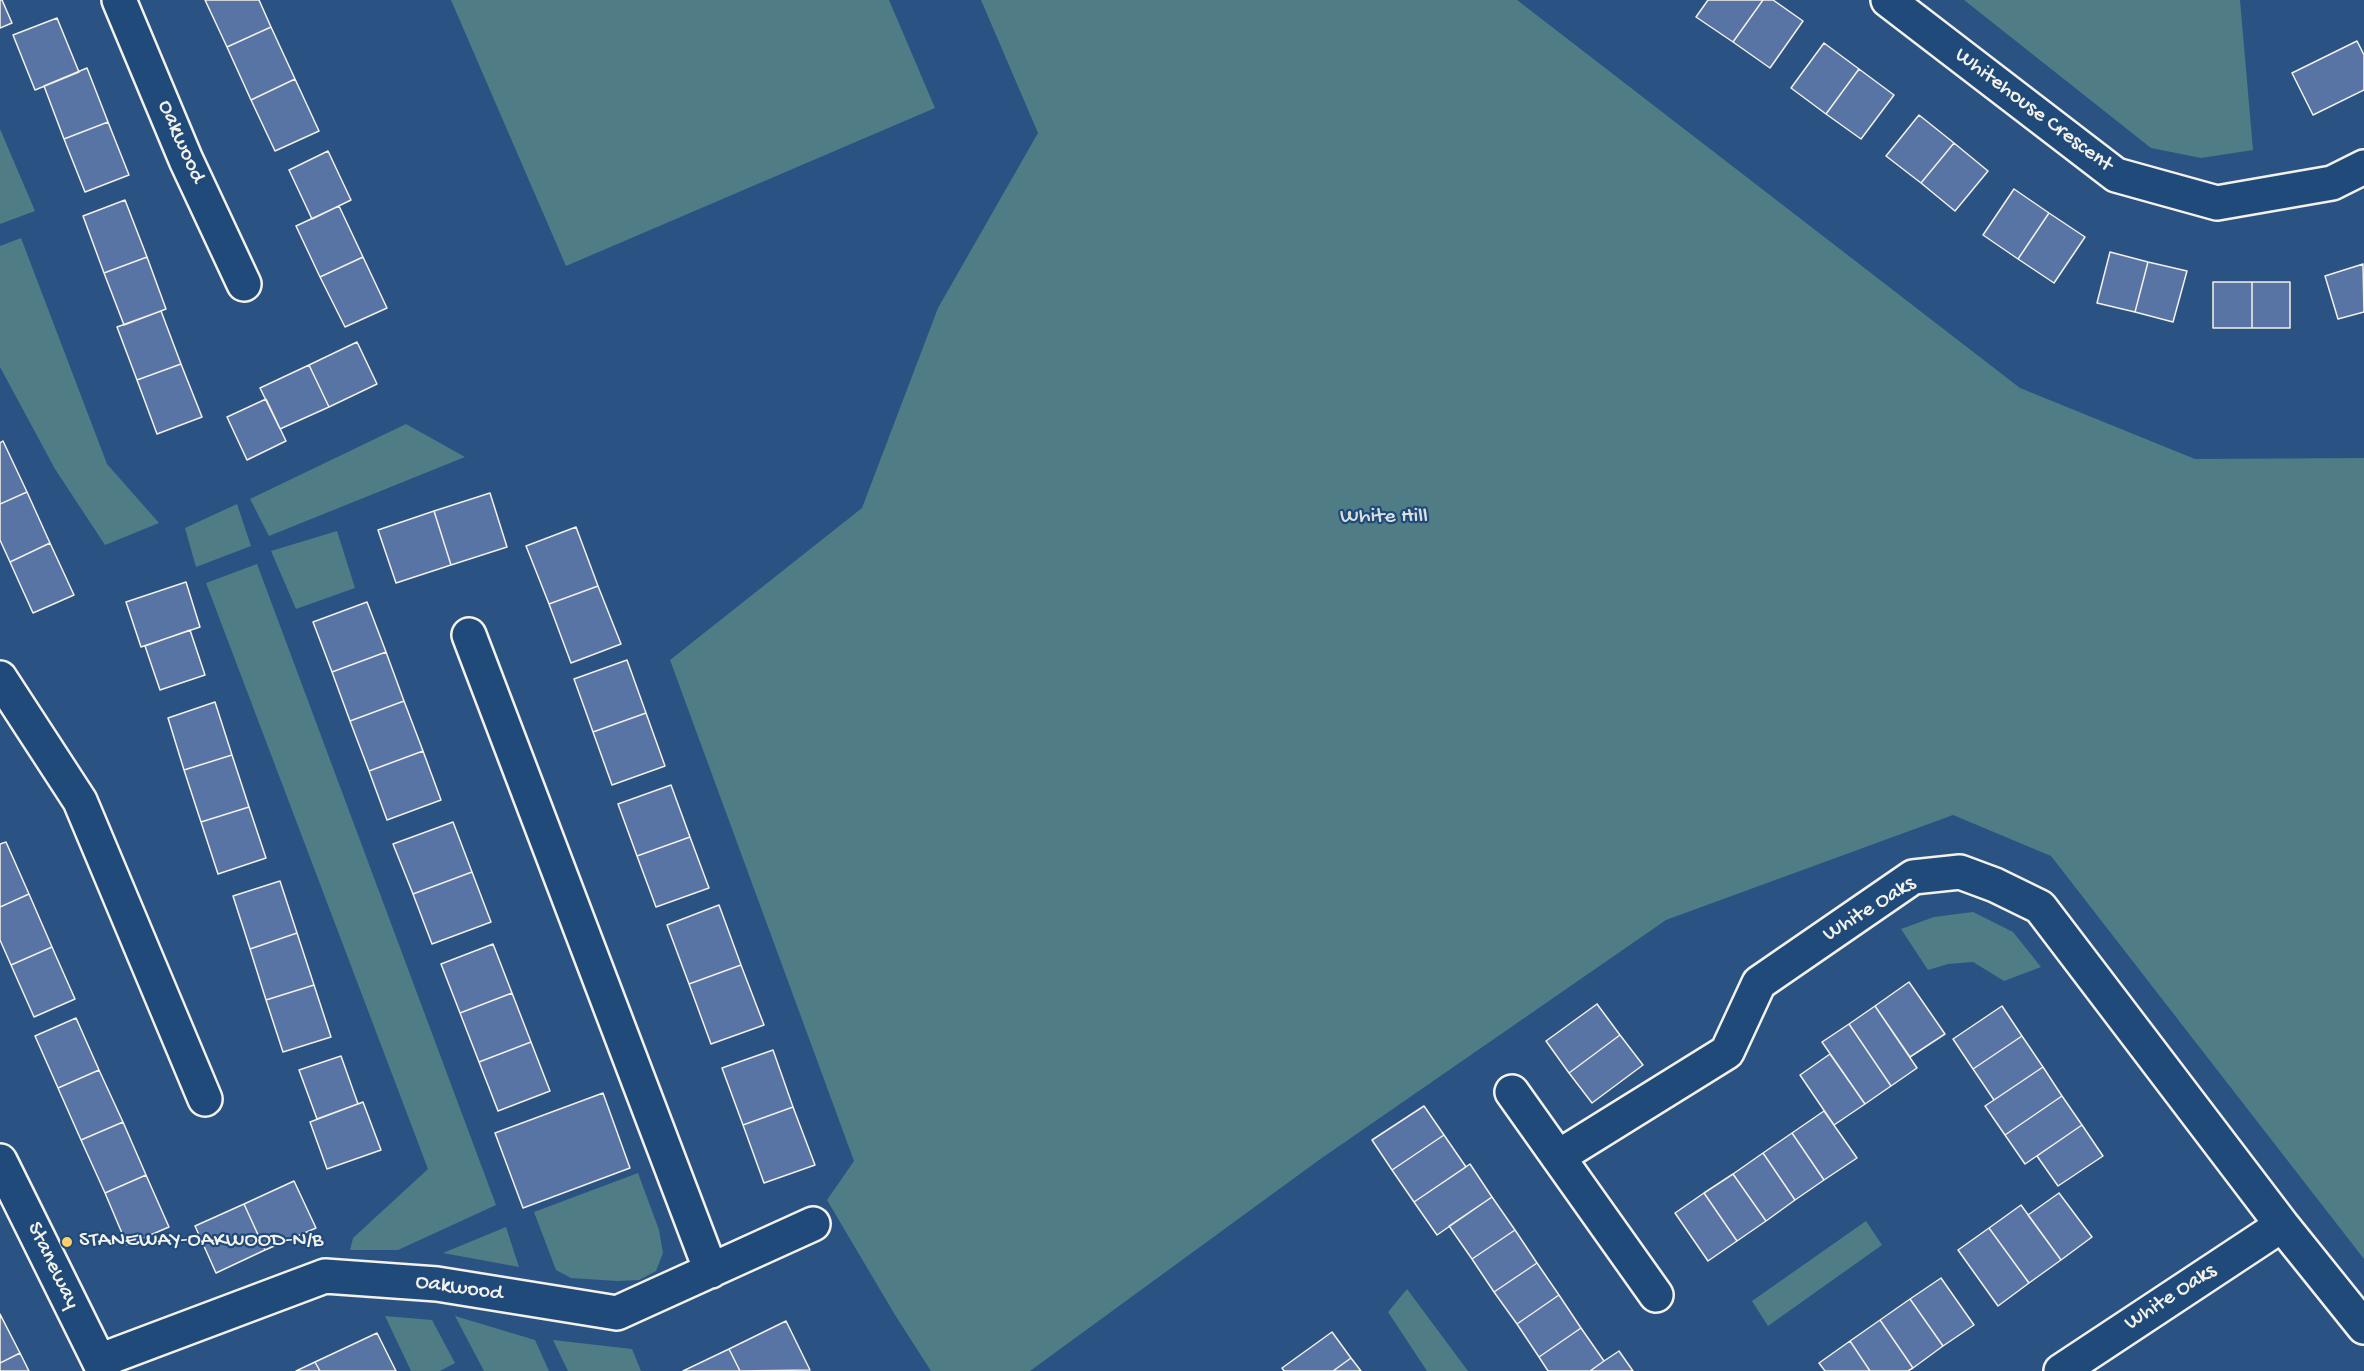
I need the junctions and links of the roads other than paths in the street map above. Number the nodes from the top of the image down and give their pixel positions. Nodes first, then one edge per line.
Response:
1 (119, 0) edge
2 (1888, 0) edge
3 (2364, 167) edge
4 (243, 284) dead end
5 (469, 635) dead end
6 (2, 685) edge
7 (1512, 1092) dead end
8 (205, 1099) dead end
9 (1558, 1157) junction
10 (0, 1161) edge
11 (813, 1224) dead end
12 (2282, 1225) junction
13 (711, 1271) junction
14 (1656, 1295) dead end
15 (2364, 1327) edge
16 (102, 1366) edge
17 (2061, 1371) edge

1 - 4 street, Oakwood
2 - 3 street, Whitehouse Crescent
5 - 13 street
6 - 8 street
7 - 9 street
9 - 12 street, White Oaks
9 - 14 street
10 - 16 street, Staneway
11 - 13 street, Oakwood
12 - 15 street, White Oaks
12 - 17 street, White Oaks
13 - 16 street, Oakwood

